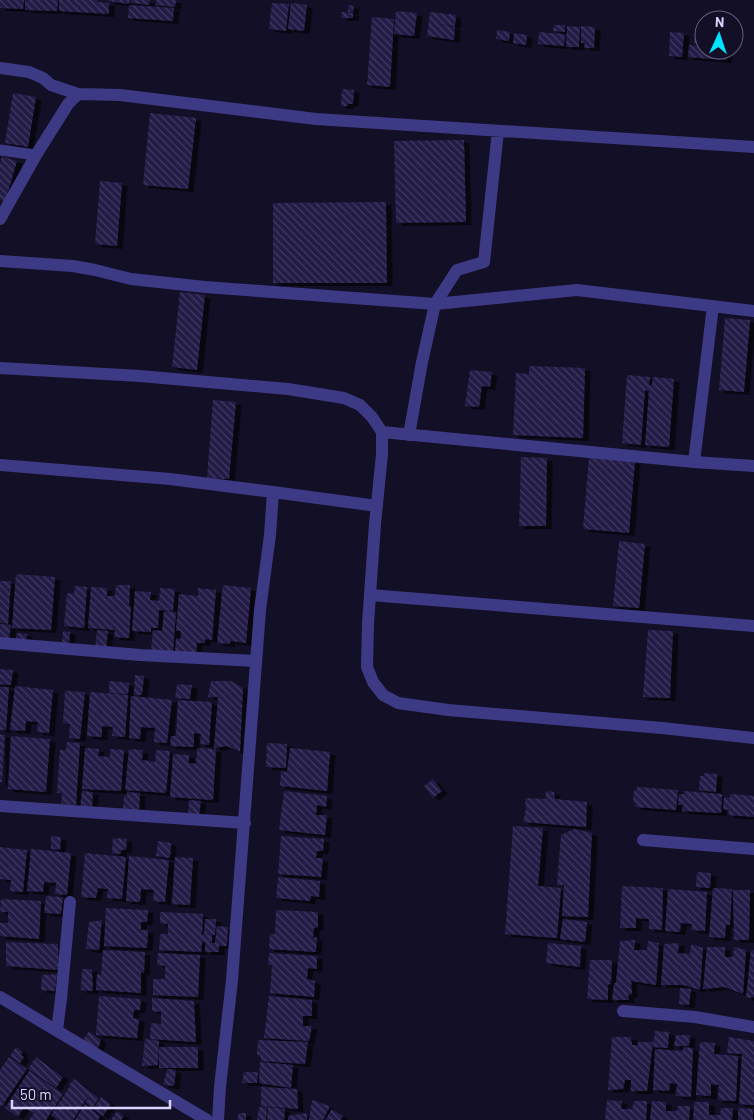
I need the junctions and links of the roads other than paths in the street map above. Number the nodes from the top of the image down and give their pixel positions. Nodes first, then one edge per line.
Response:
1 (0, 68) edge
2 (78, 94) junction
3 (498, 131) junction
4 (754, 147) edge
5 (0, 150) edge
6 (36, 155) junction
7 (0, 219) edge
8 (0, 261) edge
9 (435, 304) junction
10 (713, 306) junction
11 (754, 311) edge
12 (0, 368) edge
13 (382, 432) junction
14 (409, 435) junction
15 (694, 462) junction
16 (0, 465) edge
17 (754, 466) edge
18 (273, 492) junction
19 (377, 506) junction
20 (370, 594) junction
21 (754, 626) edge
22 (0, 643) edge
23 (256, 661) junction
24 (754, 738) edge
25 (0, 806) edge
26 (245, 823) junction
27 (643, 840) dead end
28 (754, 849) edge
29 (70, 902) dead end
30 (0, 997) edge
31 (623, 1011) dead end
32 (754, 1027) edge
33 (57, 1030) junction
34 (207, 1120) edge
35 (218, 1120) edge

1 - 2 street
2 - 3 street
2 - 6 street
3 - 4 street
3 - 9 street
5 - 6 lane
6 - 7 street
8 - 9 street
9 - 10 street
9 - 14 street
10 - 11 street
10 - 15 street
12 - 13 street
13 - 14 street
13 - 19 street
14 - 15 street
15 - 17 street
16 - 18 street
18 - 19 street
18 - 23 street
19 - 20 street
20 - 21 street
20 - 24 street
22 - 23 street
23 - 26 street
25 - 26 street
26 - 35 street
27 - 28 street
29 - 33 street
30 - 33 street
31 - 32 street
33 - 34 street

